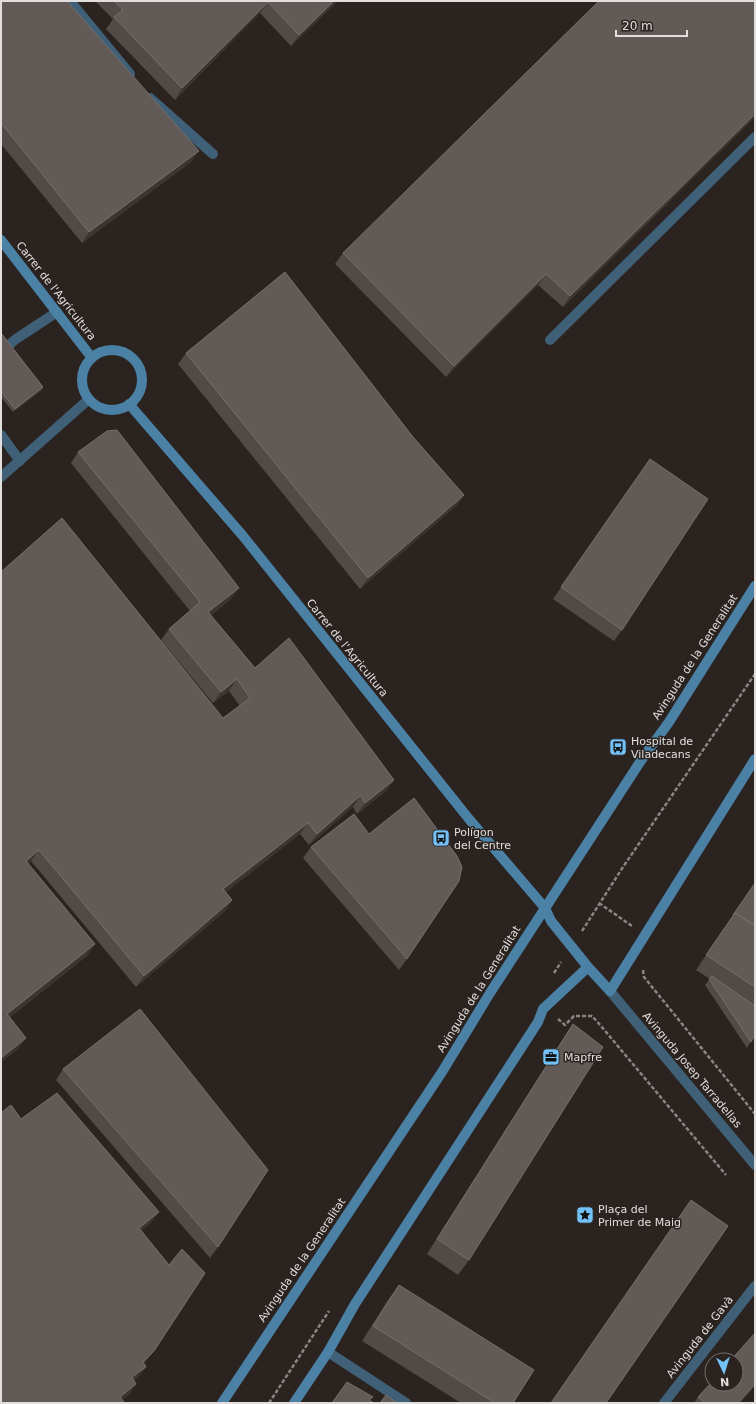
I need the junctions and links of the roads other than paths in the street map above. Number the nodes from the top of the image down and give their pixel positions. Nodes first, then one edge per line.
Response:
1 (70, 1) edge
2 (135, 80) edge
3 (145, 92) edge
4 (755, 137) edge
5 (213, 154) dead end
6 (1, 240) edge
7 (57, 312) junction
8 (550, 340) dead end
9 (1, 352) edge
10 (92, 358) junction
11 (89, 399) junction
12 (129, 404) junction
13 (1, 435) edge
14 (20, 461) junction
15 (1, 477) edge
16 (755, 586) edge
17 (755, 760) edge
18 (545, 908) junction
19 (588, 967) junction
20 (610, 991) junction
21 (755, 1164) edge
22 (755, 1286) edge
23 (328, 1352) junction
24 (222, 1403) edge
25 (294, 1403) edge
26 (406, 1403) edge
27 (664, 1403) edge

1 - 2 street
3 - 5 street
4 - 8 street
6 - 7 street, Carrer de l'Agricultura
7 - 9 street
7 - 10 street, Carrer de l'Agricultura
10 - 11 street
10 - 12 street
11 - 12 street
11 - 14 street
12 - 18 street, Carrer de l'Agricultura
13 - 14 street
14 - 15 street
16 - 18 street, Avinguda de la Generalitat
17 - 20 street
18 - 19 street, Carrer de l'Agricultura
18 - 24 street, Avinguda de la Generalitat
19 - 20 street, Carrer de l'Agricultura
19 - 23 street
20 - 21 street, Avinguda Josep Tarradellas
22 - 27 street, Avinguda de Gavà
23 - 25 street
23 - 26 street

